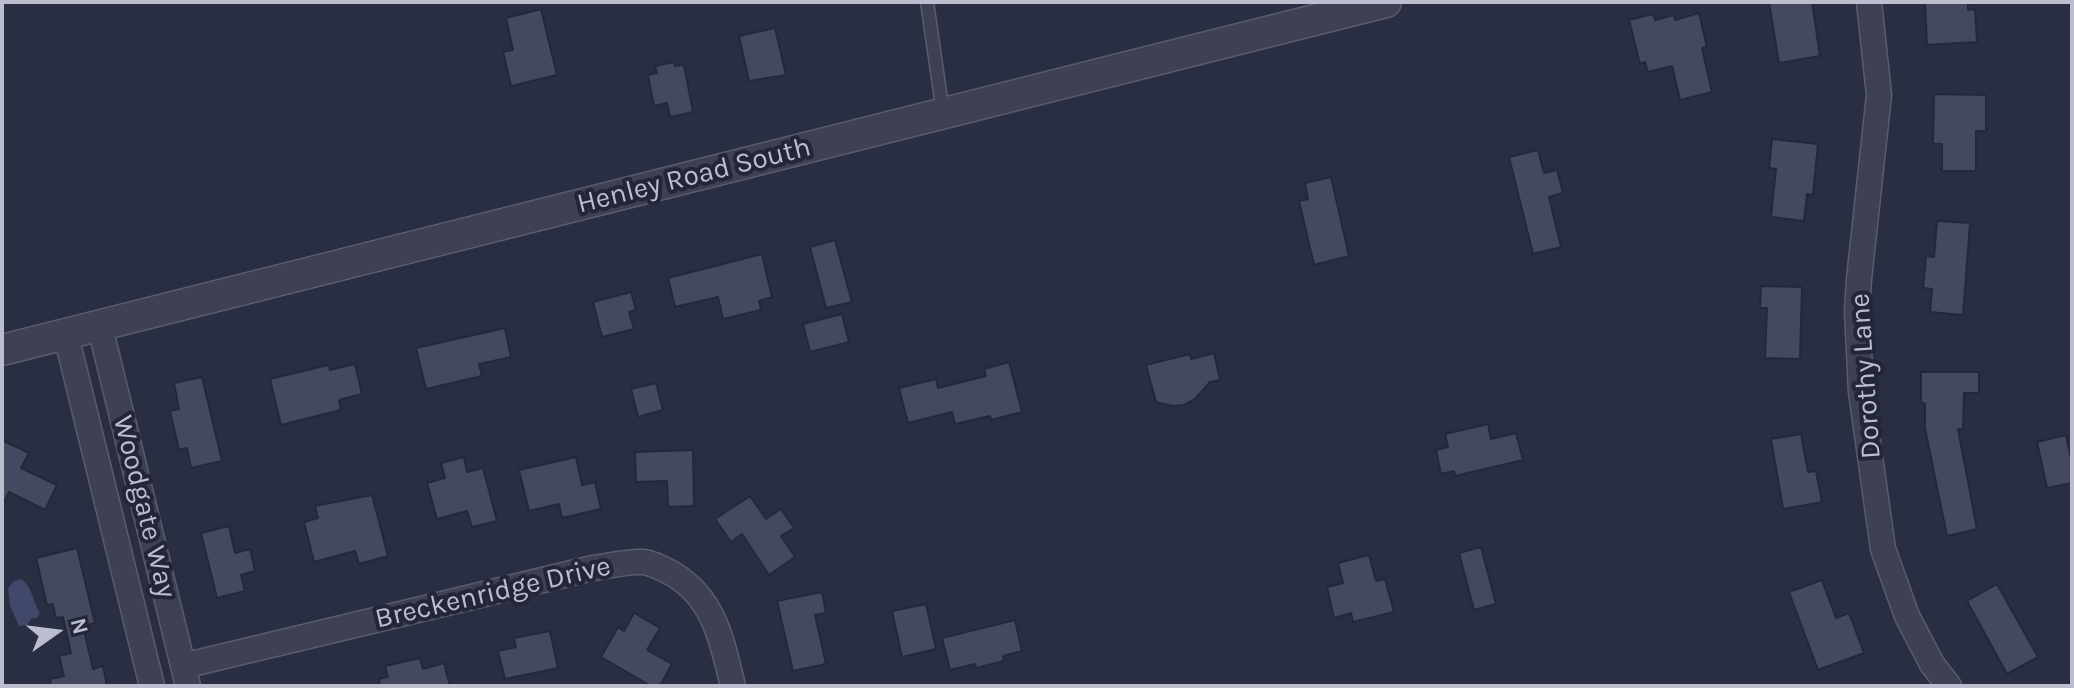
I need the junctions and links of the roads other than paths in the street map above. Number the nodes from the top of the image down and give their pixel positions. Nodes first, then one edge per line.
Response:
1 (927, 2) edge
2 (1386, 2) edge
3 (1869, 2) edge
4 (943, 113) junction
5 (100, 327) junction
6 (66, 335) junction
7 (2, 350) edge
8 (167, 675) edge
9 (733, 686) edge
10 (1949, 686) edge

1 - 4 lane
2 - 4 street, Henley Road South
3 - 10 street, Dorothy Lane
4 - 5 street, Henley Road South
5 - 6 street, Henley Road South
5 - 8 street, Woodgate Way
6 - 7 street, Henley Road South
6 - 8 street, Woodgate Way
8 - 9 street, Breckenridge Drive

